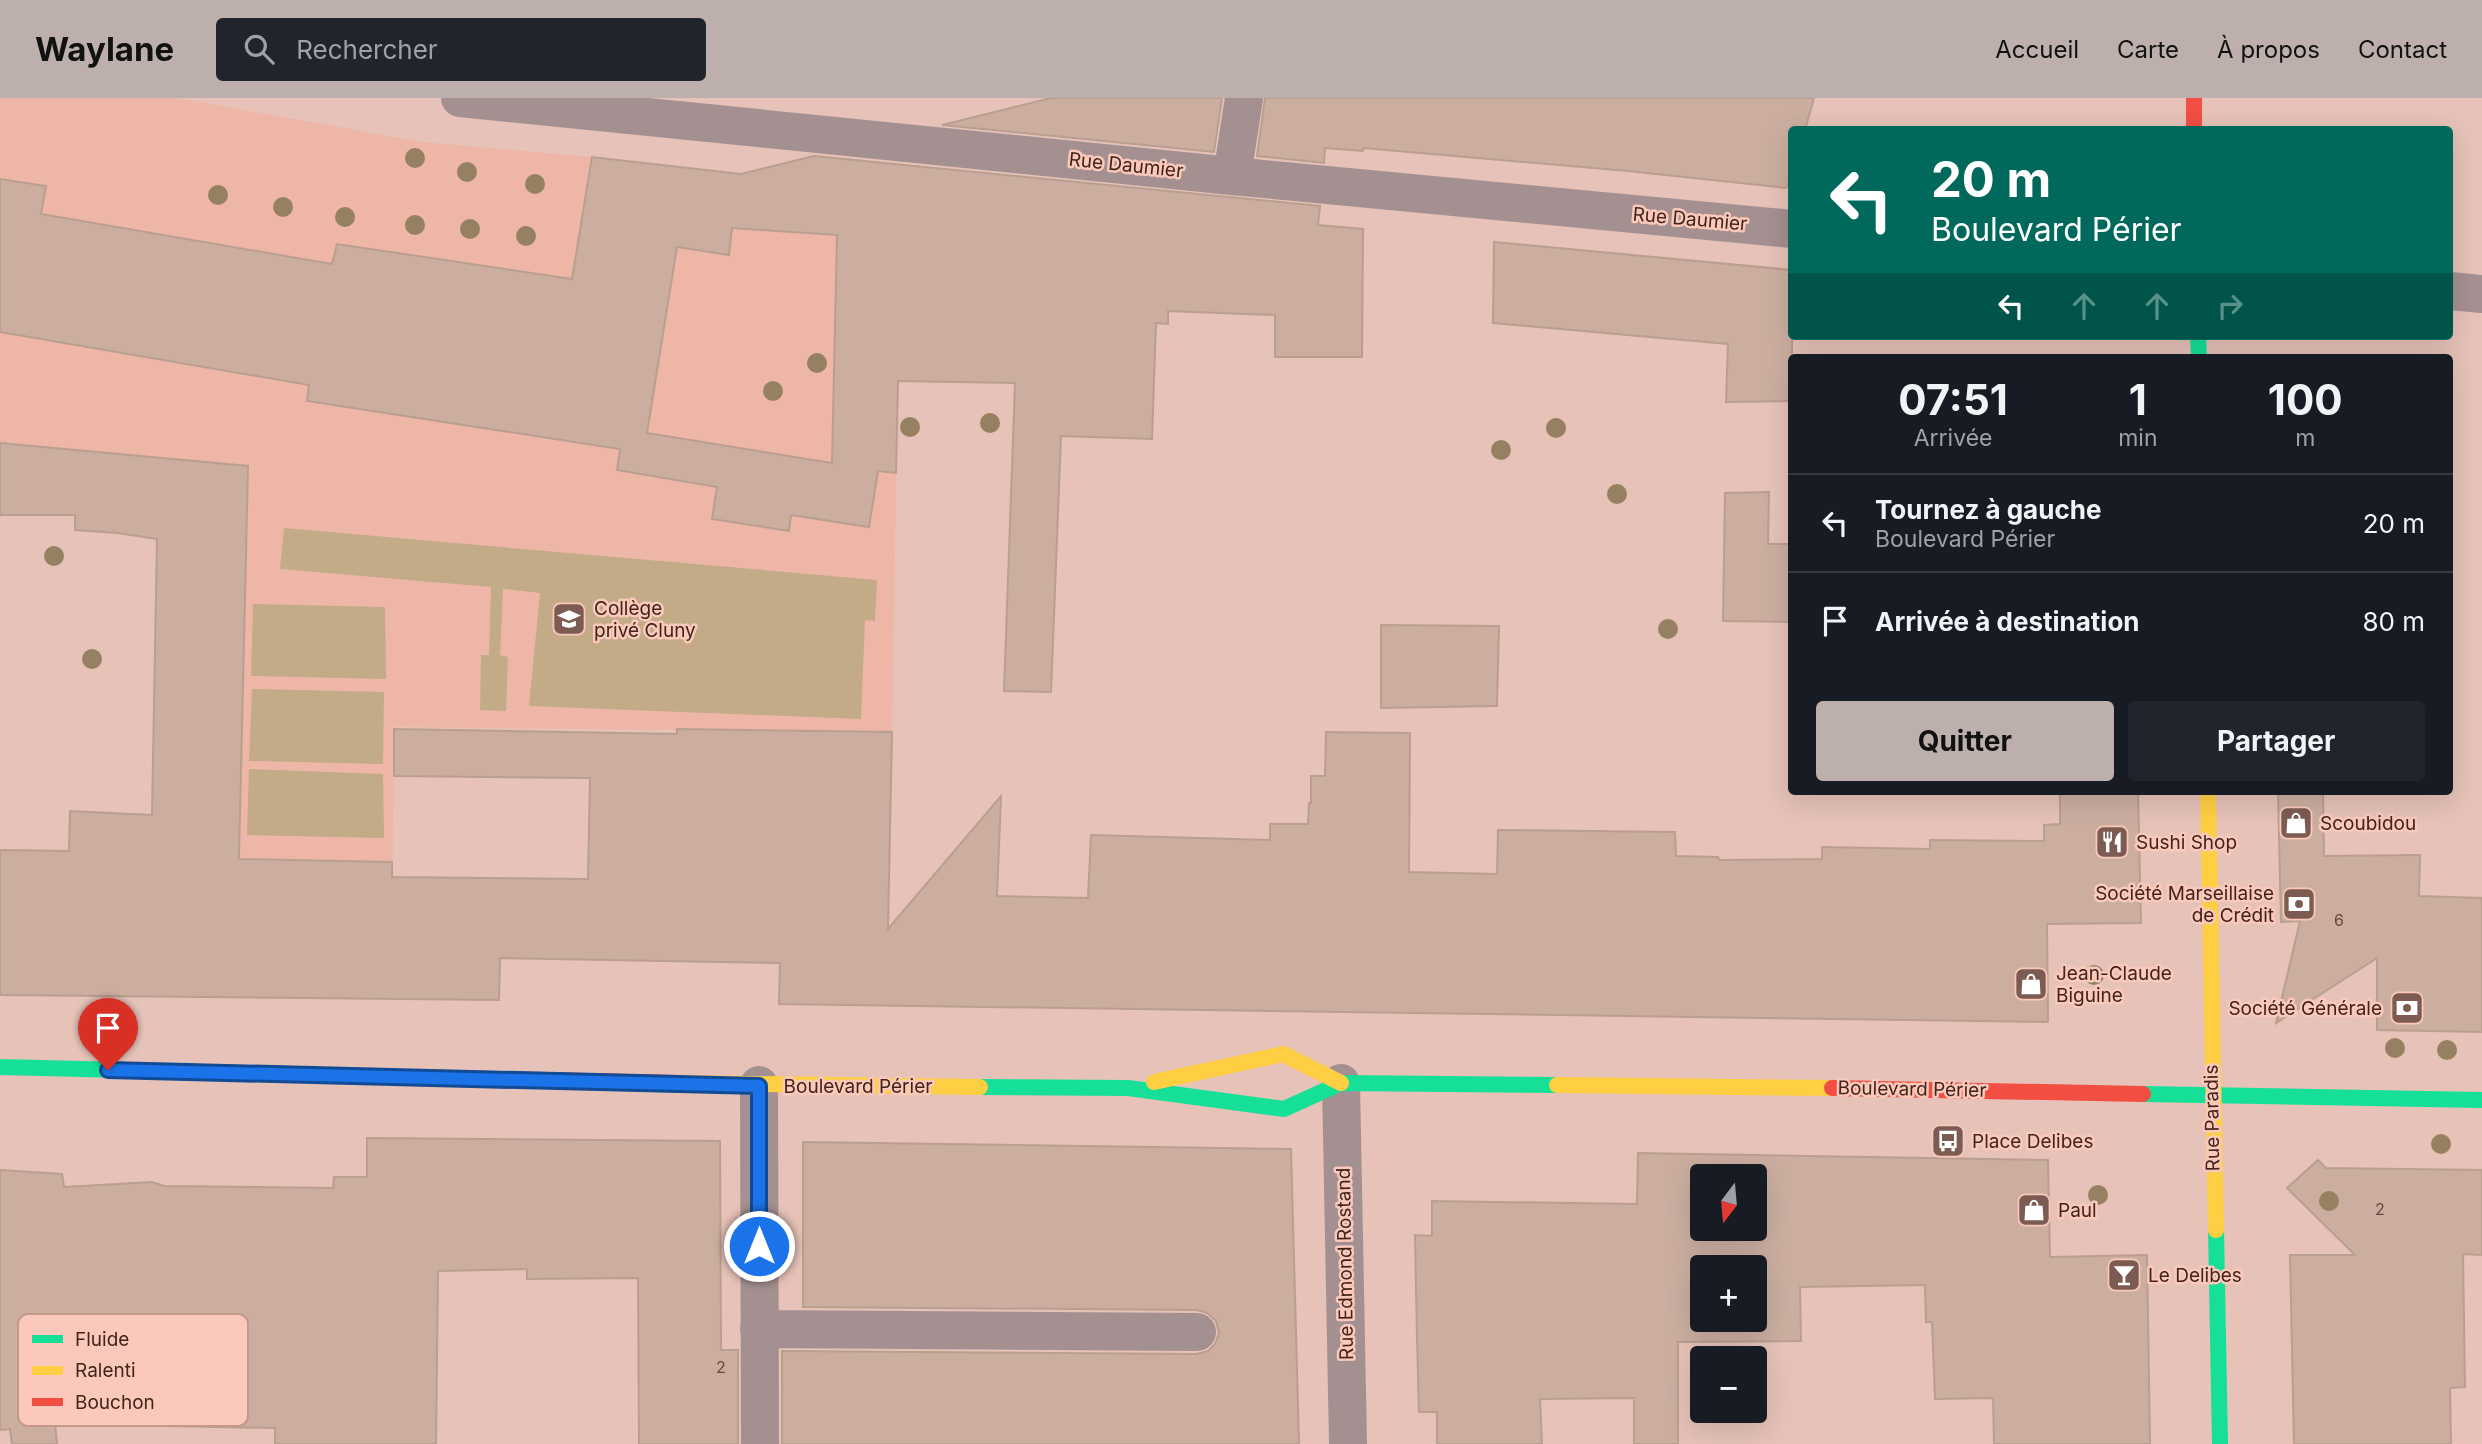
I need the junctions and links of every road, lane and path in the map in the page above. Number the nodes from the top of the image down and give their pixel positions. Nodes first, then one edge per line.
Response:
1 (460, 98) edge
2 (1244, 98) edge
3 (2194, 98) edge
4 (2194, 126) edge
5 (1232, 176) junction
6 (1788, 229) edge
7 (2453, 291) edge
8 (2482, 294) edge
9 (2208, 795) edge
10 (0, 1068) edge
11 (1341, 1083) junction
12 (759, 1086) junction
13 (1128, 1088) junction
14 (2212, 1096) junction
15 (2482, 1100) edge
16 (759, 1329) junction
17 (1197, 1332) dead end
18 (760, 1444) edge
19 (1348, 1444) edge
20 (2220, 1444) edge

1 - 5 street, Rue Daumier
2 - 5 street
3 - 4 street
5 - 6 street, Rue Daumier
7 - 8 street
9 - 14 street, Rue Paradis
10 - 12 street, Boulevard Périer
11 - 13 street, Boulevard Périer
11 - 13 street, Boulevard Périer
11 - 14 street, Boulevard Périer
11 - 19 street, Rue Edmond Rostand
12 - 13 street, Boulevard Périer
12 - 16 street
14 - 15 street, Boulevard Périer
14 - 20 street, Rue Paradis
16 - 17 street
16 - 18 street

